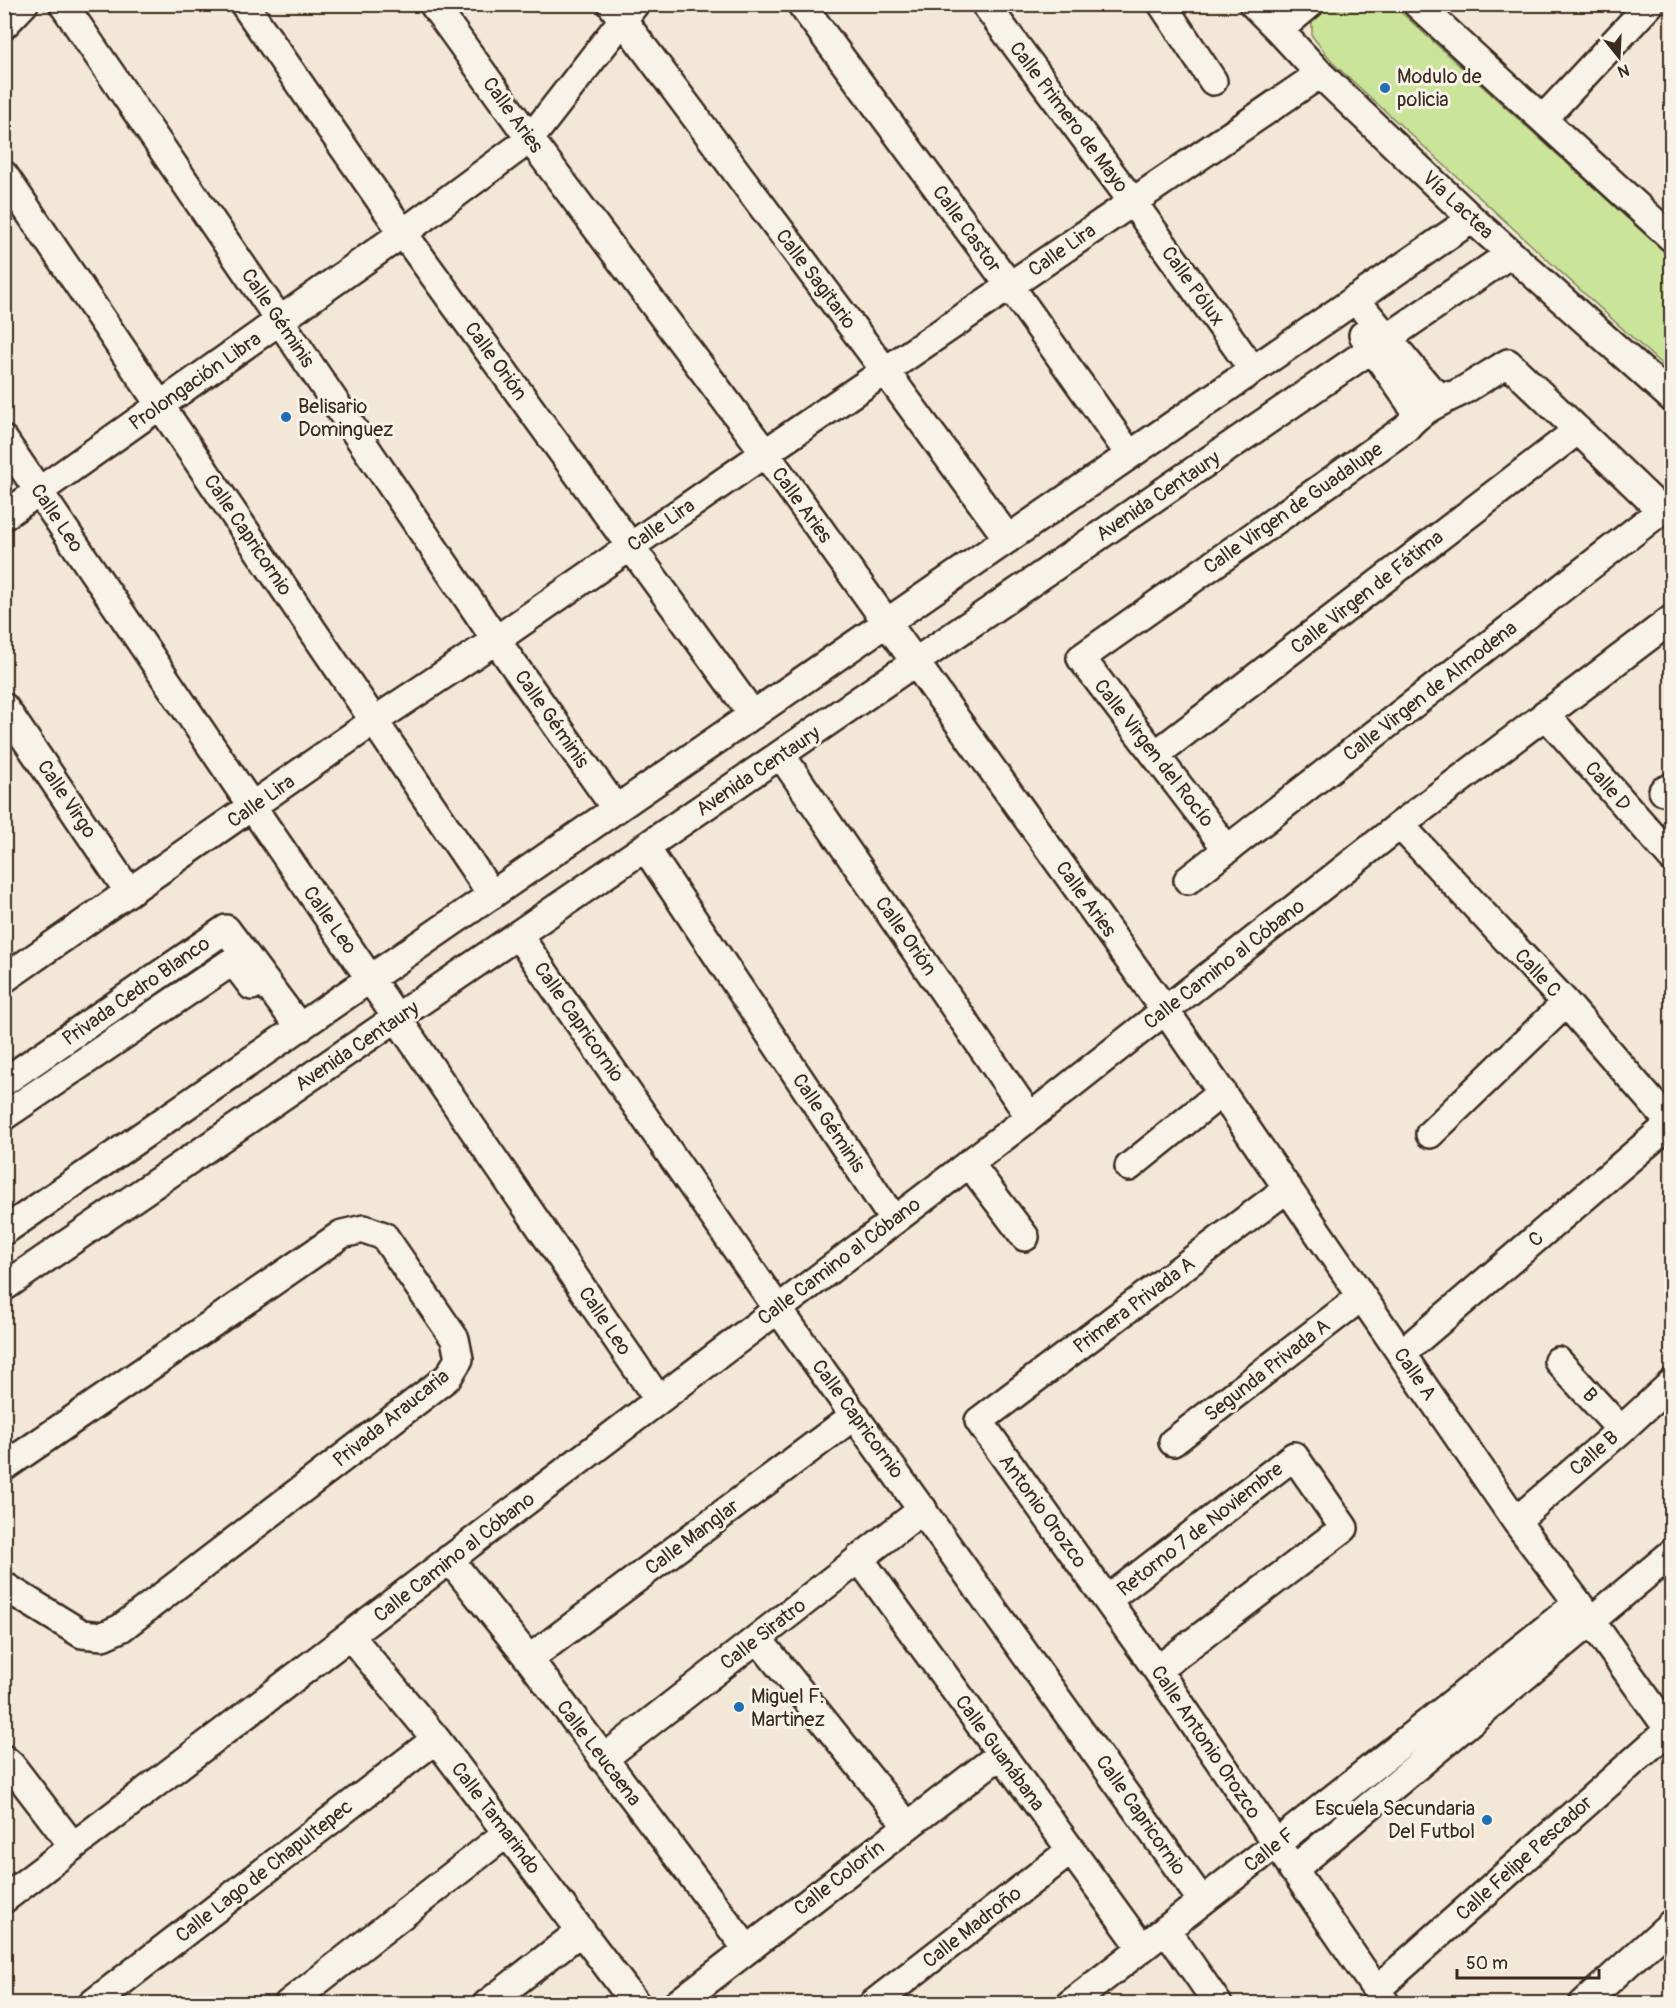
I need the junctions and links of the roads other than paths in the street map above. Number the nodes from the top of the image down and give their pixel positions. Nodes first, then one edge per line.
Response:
1 (24, 4) edge
2 (63, 4) edge
3 (244, 4) edge
4 (434, 4) edge
5 (801, 4) edge
6 (985, 4) edge
7 (1162, 4) edge
8 (1253, 4) edge
9 (1310, 4) edge
10 (1417, 4) edge
11 (1650, 4) edge
12 (623, 10) edge
13 (4, 25) edge
14 (1279, 30) junction
15 (1320, 74) junction
16 (1213, 81) dead end
17 (1543, 119) junction
18 (530, 139) junction
19 (4, 175) edge
20 (1132, 201) junction
21 (1472, 219) junction
22 (403, 233) junction
23 (1671, 238) edge
24 (1510, 254) junction
25 (1010, 286) junction
26 (1349, 303) junction
27 (280, 321) junction
28 (1380, 343) junction
29 (1253, 370) junction
30 (886, 372) junction
31 (1448, 396) junction
32 (1671, 398) edge
33 (160, 405) junction
34 (1413, 419) junction
35 (1578, 430) junction
36 (4, 440) edge
37 (765, 453) junction
38 (1130, 455) junction
39 (39, 492) junction
40 (1667, 506) edge
41 (4, 516) edge
42 (1008, 539) junction
43 (630, 546) junction
44 (1671, 619) edge
45 (886, 623) junction
46 (496, 640) junction
47 (1081, 658) joint
48 (916, 662) junction
49 (4, 707) edge
50 (1545, 714) junction
51 (753, 715) junction
52 (374, 722) junction
53 (781, 754) junction
54 (1155, 755) junction
55 (253, 808) junction
56 (616, 809) junction
57 (1400, 825) junction
58 (645, 847) junction
59 (1227, 849) junction
60 (1671, 858) edge
61 (1188, 880) dead end
62 (129, 892) junction
63 (492, 895) junction
64 (518, 935) junction
65 (4, 979) edge
66 (370, 979) junction
67 (1566, 1003) junction
68 (1165, 1010) junction
69 (397, 1018) junction
70 (294, 1032) junction
71 (4, 1082) edge
72 (1222, 1092) junction
73 (4, 1116) edge
74 (1030, 1117) junction
75 (1671, 1124) edge
76 (1430, 1134) dead end
77 (969, 1163) junction
78 (1129, 1167) dead end
79 (1288, 1188) junction
80 (893, 1220) junction
81 (4, 1231) edge
82 (1025, 1237) dead end
83 (4, 1287) edge
84 (1362, 1297) junction
85 (778, 1309) junction
86 (1401, 1354) junction
87 (1558, 1361) dead end
88 (1671, 1383) edge
89 (658, 1399) junction
90 (855, 1414) junction
91 (979, 1421) joint
92 (1621, 1430) junction
93 (1173, 1442) dead end
94 (4, 1467) edge
95 (923, 1509) junction
96 (1516, 1521) junction
97 (1671, 1553) edge
98 (859, 1558) junction
99 (449, 1559) junction
100 (4, 1586) edge
101 (1107, 1600) junction
102 (1585, 1613) junction
103 (351, 1637) junction
104 (758, 1639) junction
105 (529, 1659) junction
106 (1157, 1670) junction
107 (1670, 1730) edge
108 (436, 1739) junction
109 (1001, 1754) junction
110 (4, 1759) edge
111 (603, 1759) junction
112 (907, 1825) junction
113 (507, 1833) junction
114 (1276, 1844) junction
115 (73, 1846) junction
116 (1070, 1851) junction
117 (1293, 1870) junction
118 (4, 1899) edge
119 (1202, 1901) junction
120 (1671, 1923) edge
121 (1166, 1929) junction
122 (582, 1931) junction
123 (1142, 1948) junction
124 (747, 1949) junction
125 (1381, 1997) edge
126 (92, 2004) edge
127 (288, 2004) edge
128 (487, 2004) edge
129 (636, 2004) edge
130 (677, 2004) edge
131 (873, 2004) edge
132 (1070, 2004) edge
133 (1218, 2004) edge
134 (1583, 2004) edge

1 - 13 street
2 - 27 street, Calle Géminis
3 - 22 street, Calle Orión
4 - 18 street, Calle Aries
5 - 25 street, Calle Castor
6 - 20 street, Calle Primero de Mayo
7 - 16 street
8 - 14 street, Vía Lactea
9 - 14 street
10 - 17 street
11 - 17 street
12 - 18 street, Prolongación Libra
12 - 30 street, Calle Sagitario
14 - 15 street, Vía Lactea
15 - 20 street, Calle Lira
15 - 21 street, Vía Lactea
17 - 23 street
18 - 22 street, Prolongación Libra
18 - 37 street, Calle Aries
19 - 33 street, Calle Capricornio
20 - 25 street, Calle Lira
20 - 29 street, Calle Pólux
21 - 24 street, Vía Lactea
21 - 26 street
22 - 27 street, Prolongación Libra
22 - 43 street, Calle Orión
24 - 28 street, Avenida Centaury
24 - 32 street, Vía Lactea
25 - 30 street, Calle Lira
25 - 38 street, Calle Castor
26 - 28 street
26 - 29 street
27 - 33 street, Prolongación Libra
27 - 46 street, Calle Géminis
28 - 31 street
28 - 34 street
28 - 48 street, Avenida Centaury
29 - 38 street
30 - 37 street, Calle Lira
30 - 42 street, Calle Sagitario
31 - 34 street, Calle Virgen de Guadalupe
31 - 35 street, Calle Virgen de Guadalupe
33 - 39 street, Prolongación Libra
33 - 52 street, Calle Capricornio
34 - 47 street, Calle Virgen de Guadalupe
35 - 40 street
35 - 54 street, Calle Virgen de Fátima
36 - 39 street, Calle Leo
37 - 43 street, Calle Lira
37 - 45 street, Calle Aries
38 - 42 street
39 - 41 street, Prolongación Libra
39 - 55 street, Calle Leo
40 - 59 street, Calle Virgen de Almodena
42 - 45 street
43 - 46 street, Calle Lira
43 - 51 street, Calle Orión
44 - 50 street, Calle Camino al Cóbano
45 - 48 street, Calle Aries
45 - 51 street
46 - 52 street, Calle Lira
46 - 56 street, Calle Géminis
47 - 54 street, Calle Virgen del Rocío
48 - 53 street, Avenida Centaury
48 - 68 street, Calle Aries
49 - 62 street, Calle Virgo
50 - 57 street, Calle Camino al Cóbano
50 - 60 street, Calle D
51 - 56 street
52 - 55 street, Calle Lira
52 - 63 street, Calle Capricornio
53 - 58 street, Avenida Centaury
53 - 74 street, Calle Orión
54 - 59 street, Calle Virgen del Rocío
55 - 62 street, Calle Lira
55 - 66 street, Calle Leo
56 - 63 street
57 - 67 street, Calle C
57 - 68 street, Calle Camino al Cóbano
58 - 64 street, Avenida Centaury
58 - 80 street, Calle Géminis
59 - 61 street, Calle Virgen de Almodena
62 - 65 street, Calle Lira
63 - 66 street
64 - 69 street, Avenida Centaury
64 - 85 street, Calle Capricornio
66 - 69 street, Calle Leo
66 - 70 street
67 - 75 street, Calle C
67 - 76 street
68 - 72 street, Calle A
68 - 74 street, Calle Camino al Cóbano
69 - 83 street, Avenida Centaury
69 - 89 street, Calle Leo
70 - 71 street, Privada Cedro Blanco
70 - 73 street, Privada Cedro Blanco
70 - 81 street
72 - 78 street
72 - 79 street, Calle A
74 - 77 street, Calle Camino al Cóbano
75 - 86 street, C
77 - 80 street, Calle Camino al Cóbano
77 - 82 street
79 - 84 street, Calle A
79 - 91 street, Primera Privada A
80 - 85 street, Calle Camino al Cóbano
84 - 86 street, Calle A
84 - 93 street, Segunda Privada A
85 - 89 street, Calle Camino al Cóbano
85 - 90 street, Calle Capricornio
86 - 96 street, Calle A
87 - 92 street, B
88 - 92 street, Calle B
89 - 99 street, Calle Camino al Cóbano
90 - 95 street, Calle Capricornio
90 - 105 street, Calle Manglar
91 - 101 street, Antonio Orozco
92 - 96 street, Calle B
94 - 100 street, Privada Araucaria
95 - 98 street, Calle Siratro
95 - 119 street, Calle Capricornio
96 - 102 street, Calle A
97 - 102 street
98 - 104 street, Calle Siratro
98 - 109 street, Calle Guanábana
99 - 103 street, Calle Camino al Cóbano
99 - 105 street, Calle Leucaena
101 - 106 street, Calle Antonio Orozco
101 - 106 street, Retorno 7 de Noviembre
102 - 107 street, Calle A
102 - 114 street, Calle F
102 - 117 street, Calle F
103 - 108 street, Calle Tamarindo
103 - 115 street, Calle Camino al Cóbano
104 - 111 street, Calle Siratro
104 - 112 street
105 - 111 street, Calle Leucaena
106 - 114 street, Calle Antonio Orozco
107 - 125 street, Calle Felipe Pescador
108 - 113 street, Calle Tamarindo
108 - 126 street, Calle Lago de Chapultepec
109 - 112 street, Calle Colorín
109 - 116 street, Calle Guanábana
110 - 115 street
111 - 124 street, Calle Leucaena
112 - 124 street, Calle Colorín
113 - 122 street, Calle Tamarindo
113 - 127 street
114 - 117 street, Calle Antonio Orozco
114 - 119 street, Calle F
115 - 118 street, Calle Camino al Cóbano
116 - 123 street, Calle Guanábana
116 - 131 street, Calle Madroño
117 - 125 street, Calle Antonio Orozco
119 - 121 street, Calle F
120 - 134 street
121 - 123 street, Calle F
121 - 133 street
122 - 128 street
122 - 129 street, Calle Tamarindo
123 - 132 street, Calle F
124 - 130 street, Calle Colorín

